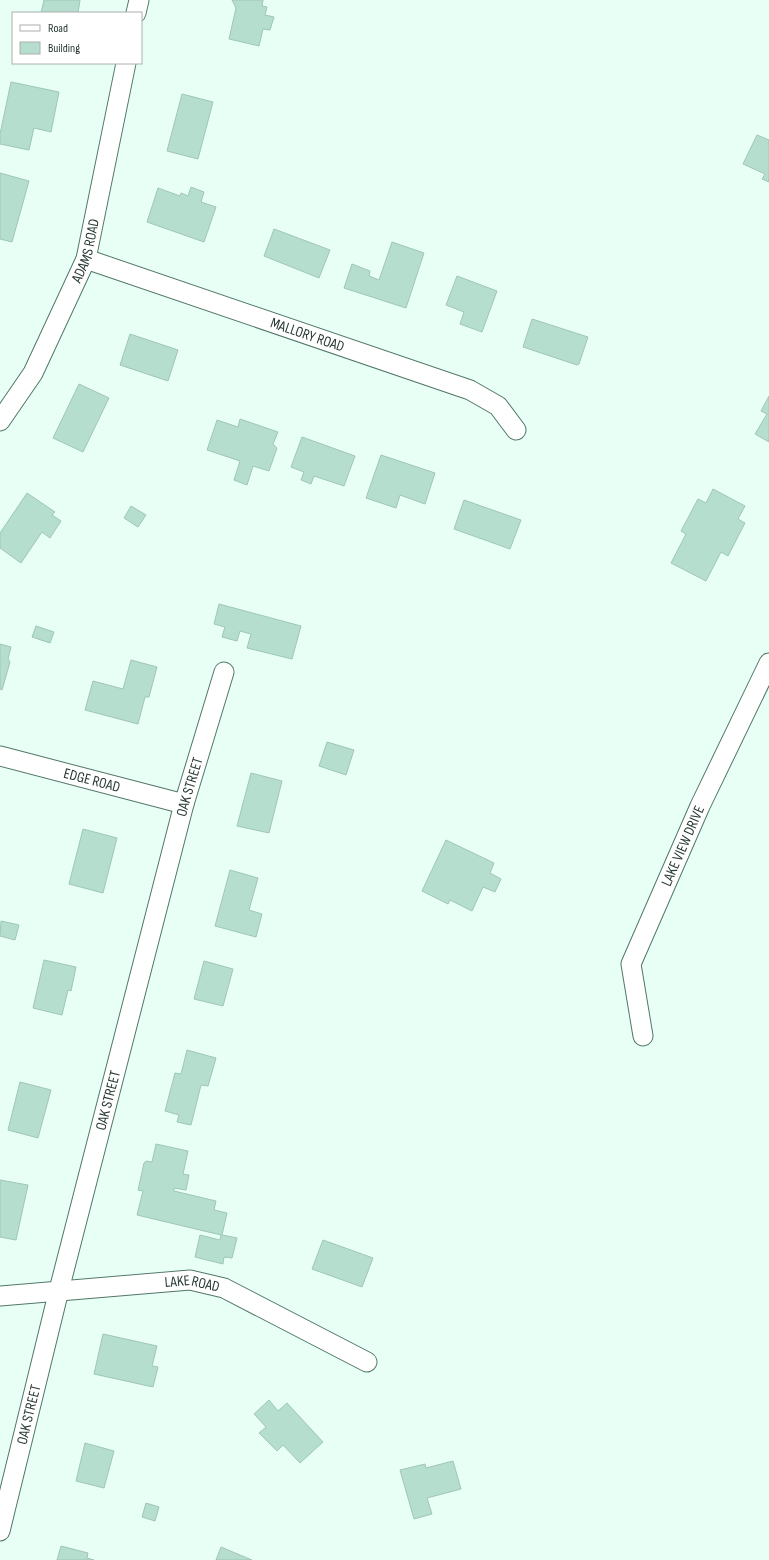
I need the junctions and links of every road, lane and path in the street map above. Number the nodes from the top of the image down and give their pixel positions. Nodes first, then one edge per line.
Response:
1 (139, 0) edge
2 (136, 12) edge
3 (126, 64) edge
4 (86, 259) junction
5 (0, 421) edge
6 (516, 430) dead end
7 (769, 663) edge
8 (224, 672) dead end
9 (0, 756) edge
10 (184, 804) junction
11 (643, 1036) dead end
12 (59, 1290) junction
13 (0, 1296) edge
14 (367, 1362) dead end
15 (0, 1531) edge

1 - 2 street
3 - 4 street, ADAMS ROAD
4 - 5 street, ADAMS ROAD
4 - 6 street, MALLORY ROAD
7 - 11 street, LAKE VIEW DRIVE
8 - 10 street, OAK STREET
9 - 10 street, EDGE ROAD
10 - 12 street, OAK STREET
12 - 13 street, LAKE ROAD
12 - 14 street, LAKE ROAD
12 - 15 street, OAK STREET

